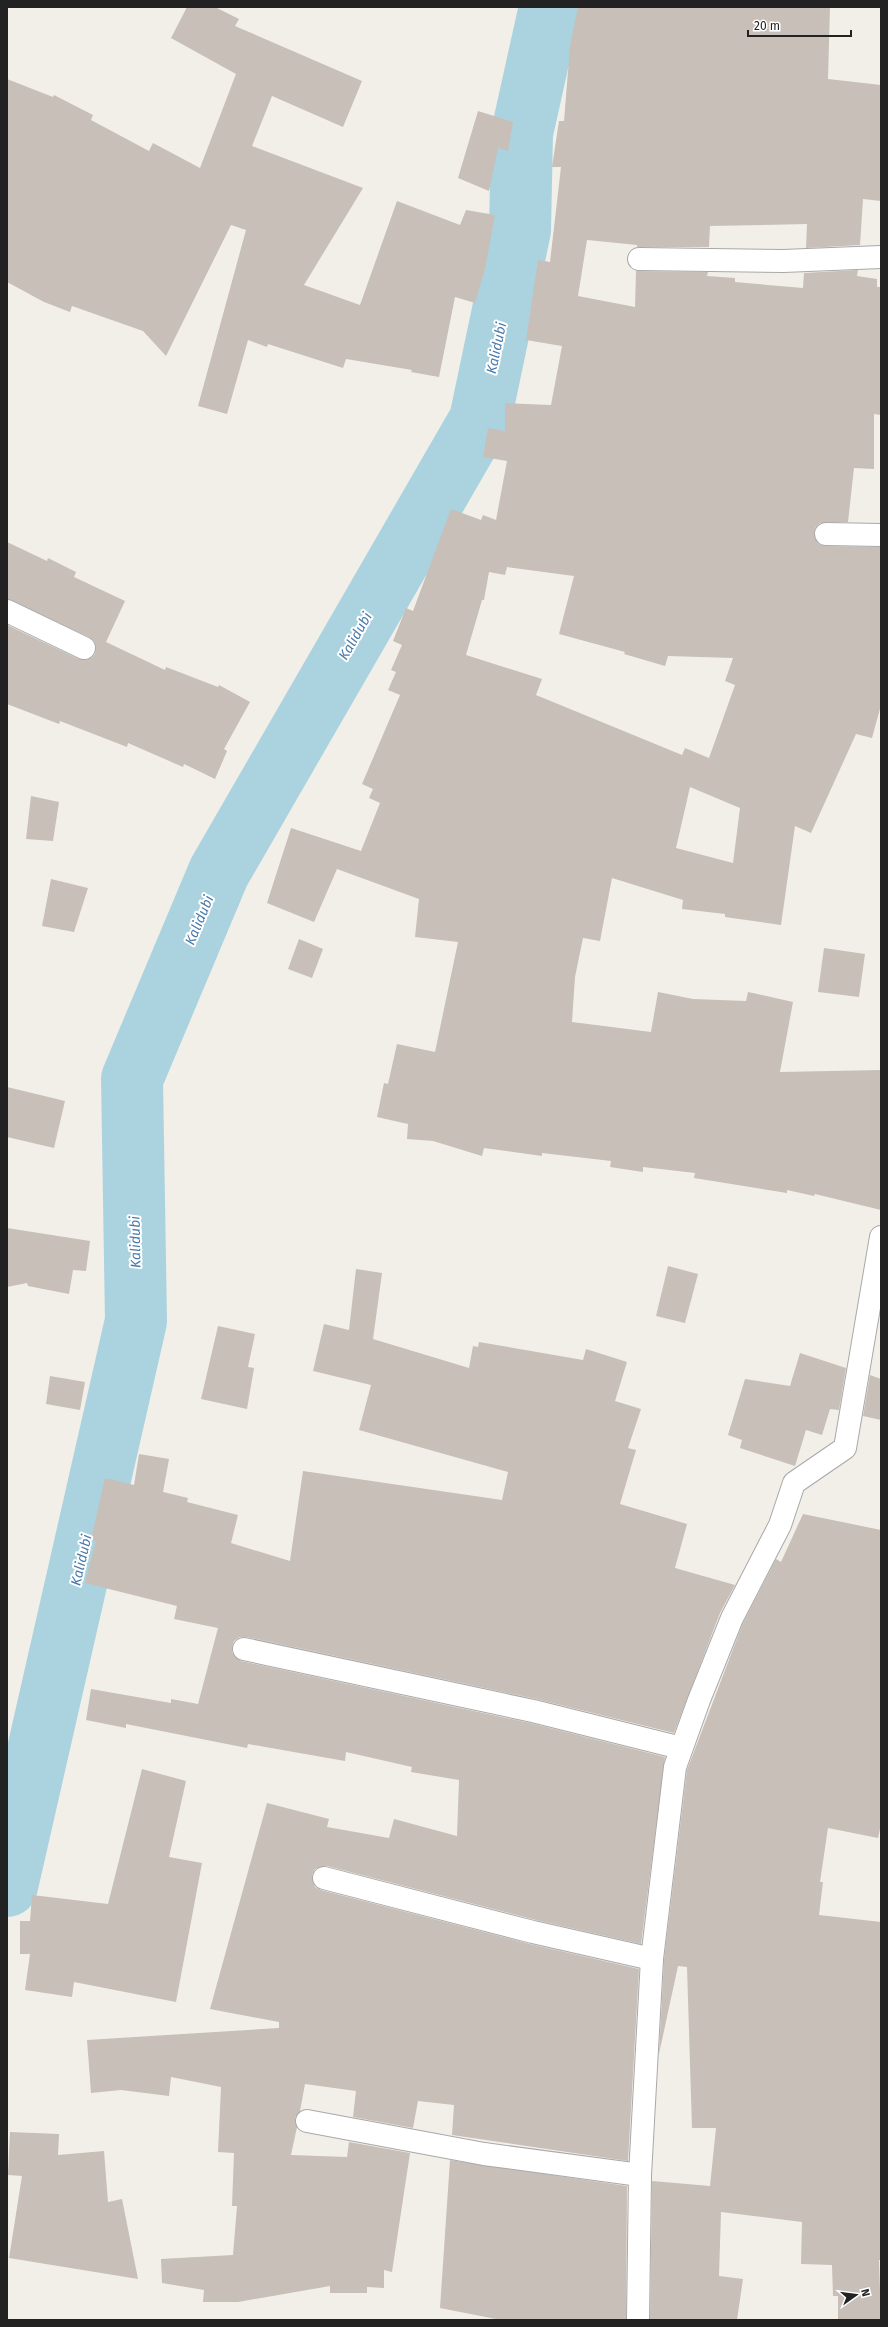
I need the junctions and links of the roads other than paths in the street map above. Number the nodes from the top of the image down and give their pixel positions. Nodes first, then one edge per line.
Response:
1 (881, 257) edge
2 (639, 259) dead end
3 (826, 534) dead end
4 (881, 535) edge
5 (7, 611) edge
6 (84, 648) dead end
7 (881, 1237) edge
8 (244, 1649) dead end
9 (681, 1748) junction
10 (324, 1878) dead end
11 (652, 1960) junction
12 (307, 2120) dead end
13 (640, 2175) junction
14 (638, 2320) edge

1 - 2 street
3 - 4 street
5 - 6 street
7 - 9 street
8 - 9 street
9 - 11 street
10 - 11 street
11 - 13 street
12 - 13 street
13 - 14 street

